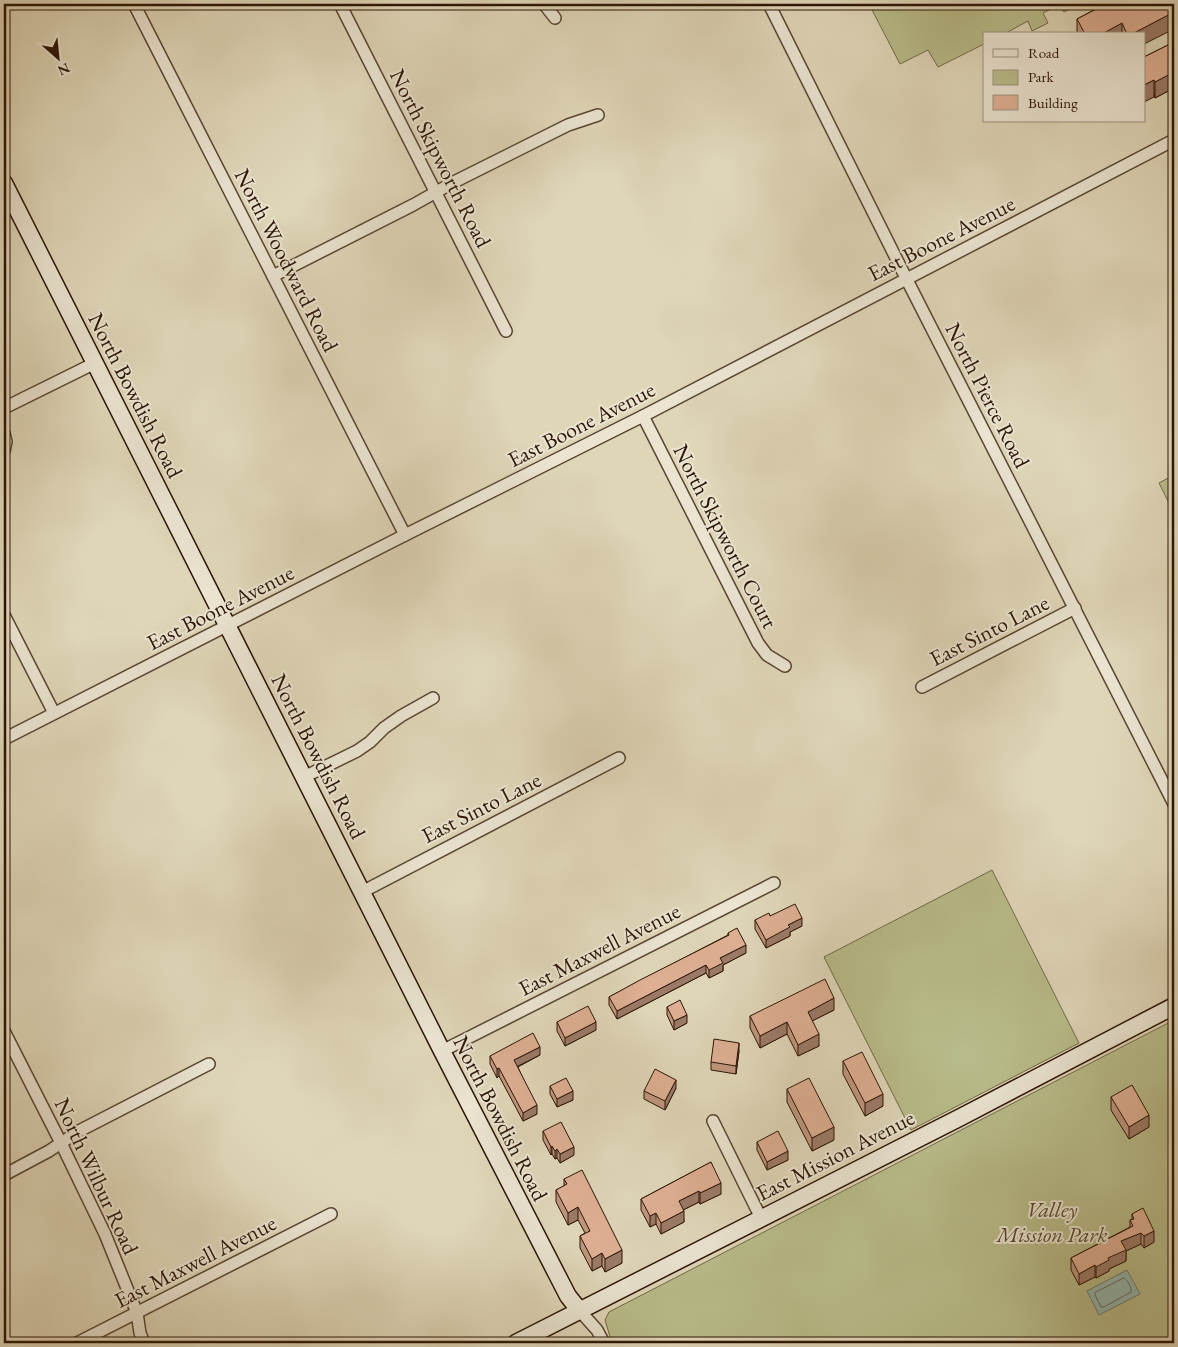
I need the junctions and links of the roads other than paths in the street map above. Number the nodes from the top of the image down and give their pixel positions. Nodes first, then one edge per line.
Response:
1 (134, 4) edge
2 (340, 4) edge
3 (544, 4) edge
4 (769, 4) edge
5 (555, 18) dead end
6 (598, 115) dead end
7 (1174, 140) edge
8 (4, 183) edge
9 (436, 192) junction
10 (273, 276) junction
11 (906, 278) junction
12 (506, 331) dead end
13 (95, 363) junction
14 (4, 408) edge
15 (643, 416) junction
16 (4, 433) edge
17 (4, 452) edge
18 (405, 535) junction
19 (1074, 608) junction
20 (4, 615) edge
21 (228, 626) junction
22 (784, 666) dead end
23 (922, 686) dead end
24 (433, 698) dead end
25 (54, 713) junction
26 (4, 740) edge
27 (619, 758) dead end
28 (304, 777) junction
29 (1174, 804) edge
30 (774, 883) dead end
31 (362, 892) junction
32 (1174, 1006) edge
33 (4, 1031) edge
34 (442, 1051) junction
35 (209, 1064) dead end
36 (713, 1121) dead end
37 (61, 1142) junction
38 (4, 1175) edge
39 (332, 1214) dead end
40 (761, 1218) junction
41 (580, 1311) junction
42 (137, 1313) junction
43 (77, 1343) edge
44 (144, 1343) edge
45 (516, 1343) edge
46 (604, 1343) edge

1 - 10 street, North Woodward Road
2 - 9 street, North Skipworth Road
3 - 5 street
4 - 11 street, North Pierce Road
6 - 9 street
7 - 11 street, East Boone Avenue
8 - 13 street, North Bowdish Road
9 - 10 street
9 - 12 street, North Skipworth Road
10 - 18 street, North Woodward Road
11 - 15 street, East Boone Avenue
11 - 19 street, North Pierce Road
13 - 14 street
13 - 21 street, North Bowdish Road
15 - 18 street, East Boone Avenue
15 - 22 street, North Skipworth Court
16 - 17 street
18 - 21 street, East Boone Avenue
19 - 23 street, East Sinto Lane
19 - 29 street, North Pierce Road
20 - 25 street
21 - 25 street, East Boone Avenue
21 - 28 street, North Bowdish Road
24 - 28 street
25 - 26 street, East Boone Avenue
27 - 31 street, East Sinto Lane
28 - 31 street, North Bowdish Road
30 - 34 street, East Maxwell Avenue
31 - 34 street, North Bowdish Road
32 - 40 street, East Mission Avenue
33 - 37 street, North Wilbur Road
34 - 41 street, North Bowdish Road
35 - 37 street
36 - 40 street
37 - 38 street
37 - 42 street, North Wilbur Road
39 - 42 street, East Maxwell Avenue
40 - 41 street, East Mission Avenue
41 - 45 street, East Mission Avenue
41 - 46 street, North Bowdish Road
42 - 43 street, East Maxwell Avenue
42 - 44 street, North Wilbur Road

